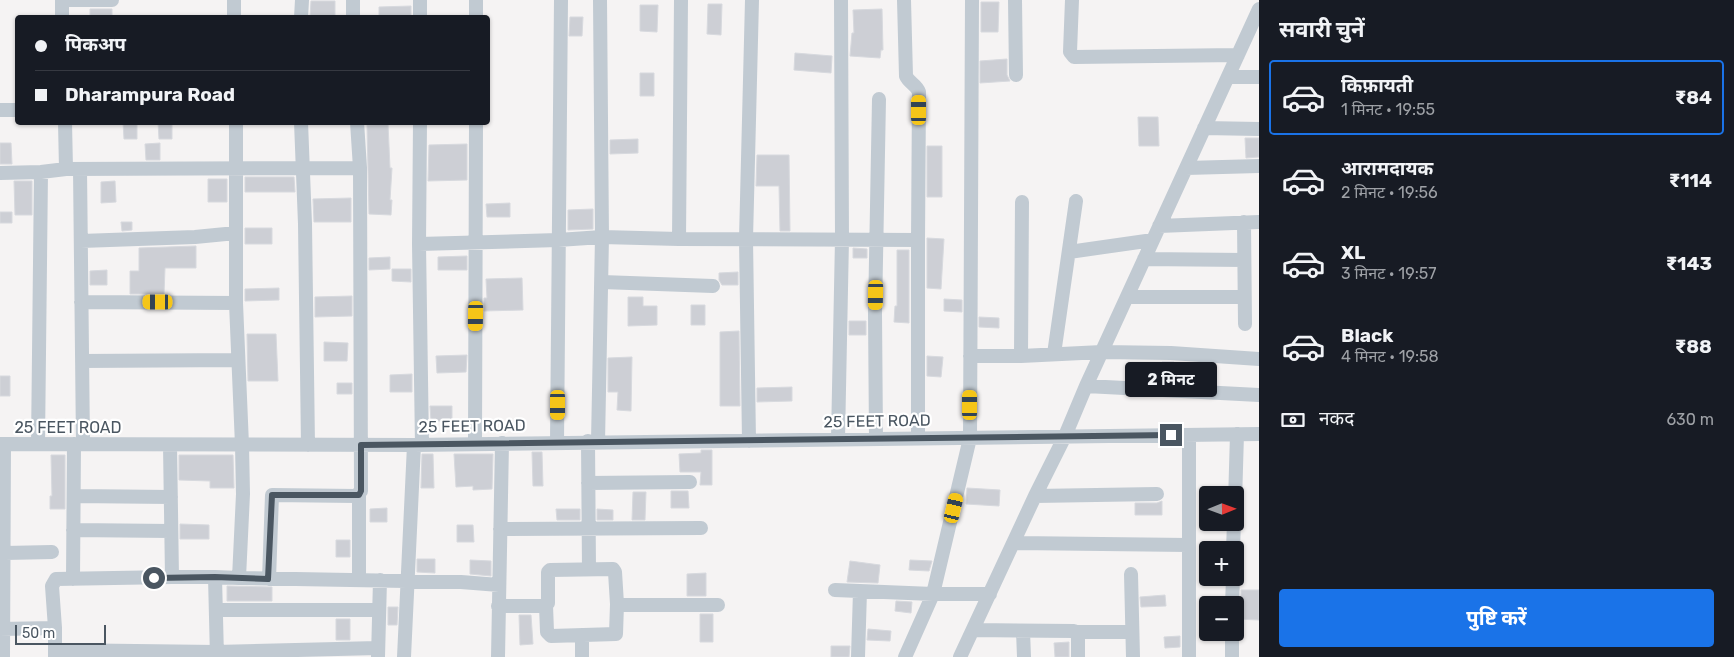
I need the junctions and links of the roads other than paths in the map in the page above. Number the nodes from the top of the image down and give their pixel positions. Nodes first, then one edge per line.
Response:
1 (62, 0) edge
2 (112, 0) edge
3 (234, 0) edge
4 (302, 0) edge
5 (353, 0) edge
6 (420, 0) edge
7 (476, 0) edge
8 (561, 0) edge
9 (600, 0) edge
10 (682, 0) edge
11 (752, 0) edge
12 (841, 0) edge
13 (904, 0) edge
14 (972, 0) edge
15 (1015, 0) edge
16 (1072, 0) edge
17 (1259, 10) edge
18 (62, 15) edge
19 (234, 15) edge
20 (302, 15) edge
21 (353, 15) edge
22 (420, 15) edge
23 (476, 15) edge
24 (1238, 55) junction
25 (1016, 75) dead end
26 (1228, 77) junction
27 (1259, 77) edge
28 (879, 99) dead end
29 (0, 110) edge
30 (15, 110) edge
31 (66, 125) edge
32 (236, 125) edge
33 (301, 125) edge
34 (357, 125) edge
35 (420, 125) edge
36 (476, 125) edge
37 (1204, 128) junction
38 (1259, 128) edge
39 (1259, 166) edge
40 (303, 167) junction
41 (360, 168) junction
42 (1186, 168) junction
43 (73, 169) junction
44 (237, 169) junction
45 (0, 172) edge
46 (41, 172) junction
47 (1076, 201) dead end
48 (1022, 202) dead end
49 (1244, 222) junction
50 (1259, 222) edge
51 (1159, 226) junction
52 (236, 233) junction
53 (602, 237) junction
54 (678, 239) junction
55 (746, 239) junction
56 (842, 239) junction
57 (81, 240) junction
58 (558, 240) junction
59 (877, 240) junction
60 (918, 240) junction
61 (1153, 240) junction
62 (476, 243) junction
63 (419, 244) junction
64 (1068, 252) junction
65 (1144, 259) junction
66 (1244, 260) junction
67 (602, 282) junction
68 (713, 286) dead end
69 (1126, 297) junction
70 (1244, 297) junction
71 (81, 302) junction
72 (236, 303) junction
73 (1244, 324) dead end
74 (1102, 352) junction
75 (1054, 354) junction
76 (970, 356) junction
77 (1021, 356) junction
78 (238, 360) junction
79 (1259, 360) edge
80 (82, 361) junction
81 (1086, 386) junction
82 (1259, 395) edge
83 (1238, 434) junction
84 (1259, 434) edge
85 (1189, 435) junction
86 (1065, 436) junction
87 (918, 438) junction
88 (970, 438) junction
89 (838, 439) junction
90 (876, 439) junction
91 (749, 441) junction
92 (557, 442) junction
93 (593, 442) junction
94 (502, 443) junction
95 (2, 444) edge
96 (38, 444) junction
97 (78, 444) junction
98 (474, 444) junction
99 (170, 445) junction
100 (242, 445) junction
101 (308, 445) junction
102 (361, 445) junction
103 (418, 445) junction
104 (690, 482) dead end
105 (588, 483) junction
106 (1236, 486) edge
107 (1157, 494) dead end
108 (359, 495) junction
109 (74, 496) junction
110 (1035, 496) junction
111 (170, 497) junction
112 (701, 528) dead end
113 (500, 529) junction
114 (588, 529) junction
115 (73, 530) junction
116 (171, 531) junction
117 (1013, 543) junction
118 (1188, 546) junction
119 (52, 552) dead end
120 (5, 553) junction
121 (589, 569) junction
122 (1131, 574) dead end
123 (172, 577) junction
124 (215, 577) junction
125 (239, 578) junction
126 (73, 579) junction
127 (268, 579) junction
128 (360, 580) junction
129 (380, 580) junction
130 (407, 581) junction
131 (498, 585) junction
132 (835, 590) dead end
133 (860, 591) junction
134 (933, 594) junction
135 (990, 594) junction
136 (617, 604) junction
137 (546, 605) junction
138 (718, 605) dead end
139 (498, 606) junction
140 (216, 610) junction
141 (379, 610) junction
142 (55, 628) junction
143 (1, 629) edge
144 (973, 630) junction
145 (1023, 631) junction
146 (1077, 632) junction
147 (1132, 632) junction
148 (582, 635) junction
149 (1232, 641) edge
150 (378, 652) edge
151 (55, 654) edge
152 (217, 654) edge
153 (3, 657) edge
154 (404, 657) edge
155 (498, 657) edge
156 (582, 657) edge
157 (858, 657) edge
158 (905, 657) edge
159 (960, 657) edge
160 (1024, 657) edge
161 (1078, 657) edge
162 (1132, 657) edge
163 (1189, 657) edge
164 (1232, 657) edge

1 - 2 street
1 - 18 street
3 - 19 street
4 - 20 street
5 - 21 street
6 - 22 street
7 - 23 street
8 - 58 street
9 - 53 street
10 - 54 street
11 - 55 street
12 - 56 street
13 - 60 street
14 - 76 street
15 - 25 street
16 - 24 street
17 - 24 street
24 - 26 street
26 - 27 street
26 - 37 street
28 - 59 street
29 - 30 street
31 - 43 street
32 - 44 street
33 - 40 street
34 - 41 street
35 - 63 street
36 - 62 street
37 - 38 street
37 - 42 street
39 - 42 street
40 - 41 street
40 - 44 street
40 - 101 street
41 - 102 street
42 - 51 street
43 - 44 street
43 - 46 street
43 - 57 street
44 - 52 street
45 - 46 street
46 - 96 street
47 - 64 street
48 - 77 street
49 - 50 street
49 - 51 street
49 - 66 street
51 - 61 street
52 - 57 street
52 - 72 street
53 - 54 street
53 - 58 street
53 - 67 street
54 - 55 street
55 - 56 street
55 - 91 street
56 - 59 street
56 - 89 street
57 - 71 street
58 - 62 street
58 - 92 street
59 - 60 street
59 - 90 street
60 - 87 street
61 - 64 street
61 - 65 street
62 - 63 street
62 - 98 street
63 - 103 street
64 - 75 street
65 - 66 street
65 - 69 street
66 - 70 street
67 - 68 street
67 - 93 street
69 - 70 street
69 - 74 street
70 - 73 street
71 - 72 street
71 - 80 street
72 - 78 street
74 - 75 street
74 - 79 street
74 - 81 street
75 - 77 street
76 - 77 street
76 - 88 street
78 - 80 street
78 - 100 street
80 - 97 street
81 - 82 street
81 - 86 street
83 - 84 street, 25 FEET ROAD
83 - 85 street, 25 FEET ROAD
83 - 106 street
85 - 86 street, 25 FEET ROAD
85 - 118 street
86 - 88 street, 25 FEET ROAD
86 - 110 street
87 - 88 street, 25 FEET ROAD
87 - 90 street, 25 FEET ROAD
88 - 134 street
89 - 90 street, 25 FEET ROAD
89 - 91 street, 25 FEET ROAD
91 - 93 street, 25 FEET ROAD
92 - 93 street, 25 FEET ROAD
92 - 94 street, 25 FEET ROAD
93 - 105 street
94 - 98 street, 25 FEET ROAD
94 - 113 street
95 - 96 street, 25 FEET ROAD
95 - 120 street
96 - 97 street, 25 FEET ROAD
97 - 99 street, 25 FEET ROAD
97 - 109 street
98 - 103 street, 25 FEET ROAD
99 - 100 street, 25 FEET ROAD
99 - 111 street
100 - 101 street, 25 FEET ROAD
100 - 125 street
101 - 102 street, 25 FEET ROAD
102 - 103 street, 25 FEET ROAD
102 - 108 street
103 - 130 street
104 - 105 street
105 - 114 street
107 - 110 street
108 - 127 street
108 - 128 street
109 - 111 street
109 - 115 street
110 - 117 street
111 - 116 street
112 - 114 street
113 - 114 street
113 - 131 street
114 - 121 street
115 - 116 street
115 - 126 street
116 - 123 street
117 - 118 street
117 - 135 street
118 - 163 street
119 - 120 street
120 - 143 street
121 - 136 street
121 - 137 street
122 - 147 street
123 - 124 street
123 - 126 street
124 - 125 street
124 - 140 street
125 - 127 street
126 - 142 street
127 - 128 street
128 - 129 street
129 - 130 street
129 - 141 street
130 - 131 street
130 - 154 street
131 - 139 street
132 - 133 street
133 - 134 street
133 - 157 street
134 - 135 street
134 - 158 street
135 - 144 street
136 - 138 street
136 - 148 street
137 - 139 street
137 - 148 street
139 - 155 street
140 - 141 street
140 - 152 street
141 - 150 street
142 - 143 street
142 - 151 street
143 - 153 street
144 - 145 street
144 - 159 street
145 - 146 street
145 - 160 street
146 - 147 street
146 - 161 street
147 - 162 street
148 - 156 street
149 - 164 street
150 - 152 street
151 - 152 street

